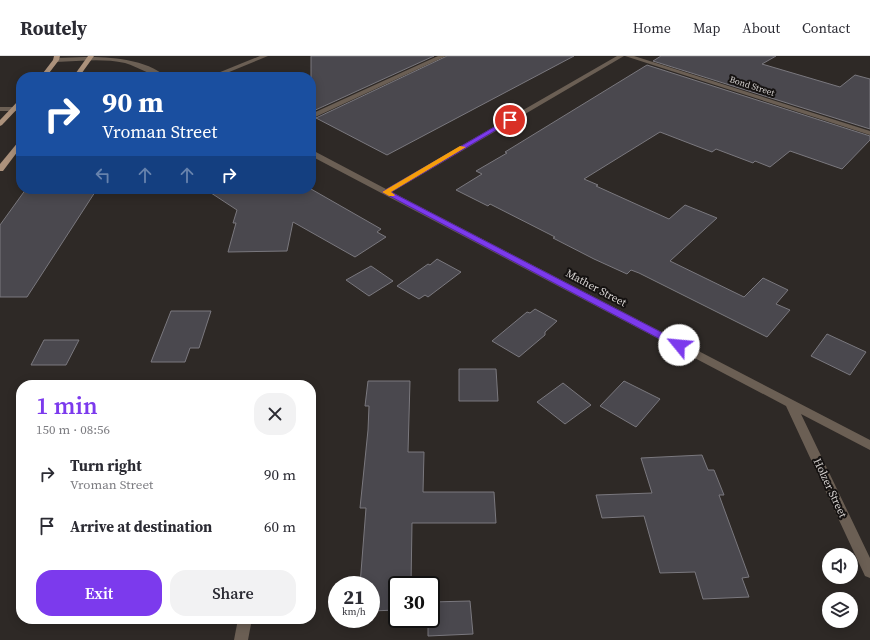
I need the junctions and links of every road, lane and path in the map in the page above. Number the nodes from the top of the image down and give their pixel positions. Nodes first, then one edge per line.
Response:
1 (265, 56) edge
2 (443, 56) edge
3 (621, 56) edge
4 (628, 56) edge
5 (56, 58) edge
6 (90, 58) edge
7 (46, 72) edge
8 (80, 72) edge
9 (152, 72) edge
10 (224, 72) edge
11 (0, 109) edge
12 (16, 109) edge
13 (16, 110) edge
14 (316, 115) edge
15 (0, 124) edge
16 (870, 133) edge
17 (16, 148) edge
18 (316, 156) edge
19 (0, 169) edge
20 (386, 192) junction
21 (790, 403) junction
22 (870, 445) edge
23 (870, 572) edge
24 (244, 624) edge
25 (241, 640) edge

1 - 10 street
2 - 14 street
3 - 20 street
4 - 16 street, Bond Street
5 - 6 street
5 - 7 main road
6 - 8 main road
6 - 9 street
11 - 12 street
13 - 15 main road
17 - 19 main road
18 - 20 street, Mather Street
20 - 21 street, Mather Street
21 - 22 street, Mather Street
21 - 23 street, Holzer Street
24 - 25 street

